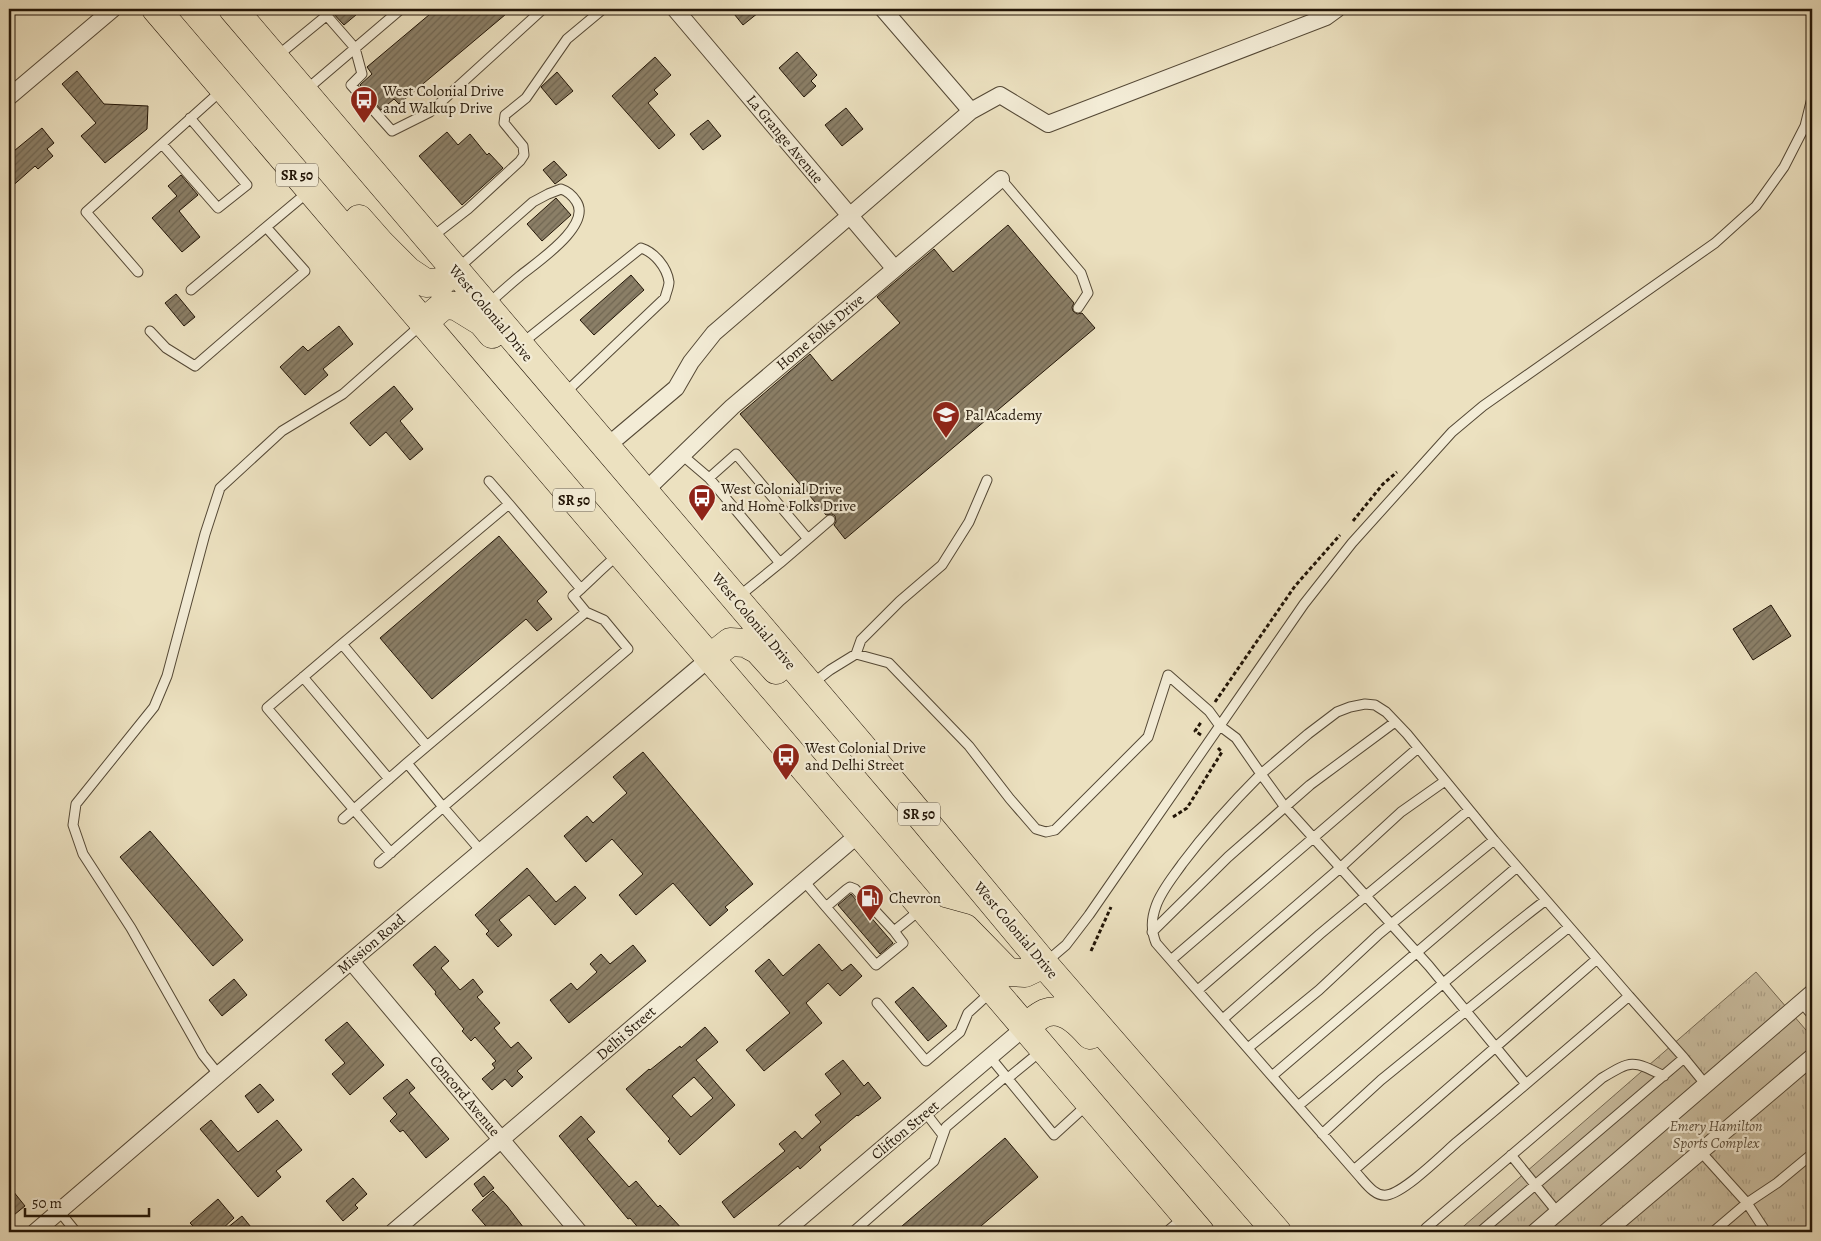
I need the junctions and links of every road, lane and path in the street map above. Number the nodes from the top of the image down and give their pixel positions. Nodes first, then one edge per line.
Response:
1 (114, 9) edge
2 (156, 9) edge
3 (233, 9) edge
4 (401, 9) edge
5 (543, 9) edge
6 (603, 9) edge
7 (675, 9) edge
8 (883, 9) edge
9 (1336, 9) edge
10 (323, 12) edge
11 (355, 48) junction
12 (275, 58) junction
13 (224, 88) junction
14 (304, 92) junction
15 (9, 97) edge
16 (1812, 98) edge
17 (971, 111) junction
18 (190, 118) junction
19 (162, 144) junction
20 (1001, 178) joint
21 (310, 190) junction
22 (850, 216) junction
23 (266, 227) junction
24 (429, 240) junction
25 (895, 269) junction
26 (455, 270) junction
27 (138, 272) dead end
28 (191, 290) dead end
29 (486, 306) junction
30 (1078, 308) dead end
31 (423, 323) junction
32 (150, 331) dead end
33 (519, 346) junction
34 (558, 391) junction
35 (606, 447) junction
36 (682, 455) junction
37 (1404, 467) dead end
38 (709, 478) junction
39 (987, 480) dead end
40 (489, 481) dead end
41 (644, 492) junction
42 (509, 504) junction
43 (830, 520) dead end
44 (1352, 522) dead end
45 (1346, 529) dead end
46 (808, 539) junction
47 (620, 553) junction
48 (780, 563) junction
49 (581, 589) junction
50 (736, 599) junction
51 (586, 612) junction
52 (342, 644) junction
53 (856, 654) junction
54 (710, 658) junction
55 (303, 677) junction
56 (810, 686) junction
57 (1209, 711) junction
58 (1395, 722) junction
59 (1220, 726) junction
60 (846, 729) junction
61 (1209, 742) junction
62 (426, 746) junction
63 (1418, 748) junction
64 (407, 763) junction
65 (1261, 774) junction
66 (389, 779) junction
67 (1445, 781) junction
68 (1286, 806) junction
69 (443, 807) junction
70 (354, 810) junction
71 (1469, 810) junction
72 (1173, 817) dead end
73 (343, 820) dead end
74 (859, 834) junction
75 (1314, 838) junction
76 (1494, 840) junction
77 (481, 851) junction
78 (391, 853) junction
79 (379, 863) dead end
80 (1517, 867) junction
81 (1340, 868) junction
82 (804, 882) junction
83 (1365, 896) junction
84 (1546, 900) junction
85 (1112, 906) dead end
86 (826, 907) junction
87 (927, 913) junction
88 (1391, 924) junction
89 (1570, 927) junction
90 (894, 931) junction
91 (1152, 932) junction
92 (1091, 950) dead end
93 (1417, 952) junction
94 (1597, 959) junction
95 (351, 960) junction
96 (1171, 960) junction
97 (1044, 964) junction
98 (1442, 982) junction
99 (993, 990) junction
100 (1198, 990) junction
101 (1629, 996) junction
102 (1807, 998) edge
103 (877, 1003) dead end
104 (1466, 1011) junction
105 (1812, 1015) edge
106 (1223, 1019) junction
107 (1025, 1027) junction
108 (1248, 1048) junction
109 (1495, 1048) junction
110 (1043, 1049) junction
111 (990, 1057) junction
112 (1812, 1057) edge
113 (1684, 1058) junction
114 (219, 1075) junction
115 (1272, 1076) junction
116 (1664, 1076) junction
117 (1007, 1077) junction
118 (1526, 1084) junction
119 (1706, 1085) junction
120 (1156, 1092) junction
121 (1089, 1102) junction
122 (1298, 1106) junction
123 (925, 1112) junction
124 (942, 1134) junction
125 (1322, 1134) junction
126 (502, 1140) junction
127 (1701, 1152) junction
128 (1812, 1154) edge
129 (1511, 1156) junction
130 (1354, 1170) junction
131 (1535, 1186) junction
132 (1747, 1204) junction
133 (59, 1211) junction
134 (1558, 1212) junction
135 (1187, 1228) edge
136 (35, 1232) edge
137 (76, 1232) edge
138 (393, 1232) edge
139 (579, 1232) edge
140 (784, 1232) edge
141 (853, 1232) edge
142 (1277, 1232) edge
143 (1425, 1232) edge
144 (1480, 1232) edge
145 (1535, 1232) edge
146 (1606, 1232) edge
147 (1713, 1232) edge
148 (1766, 1232) edge

1 - 15 street
2 - 13 highway, SR 50
3 - 12 highway, West Colonial Drive / SR 50
4 - 11 lane
5 - 11 lane
6 - 24 lane
7 - 22 street, La Grange Avenue
8 - 17 street
9 - 17 street
10 - 11 lane
10 - 12 lane
11 - 14 lane
12 - 14 highway, West Colonial Drive / SR 50
13 - 18 lane
13 - 21 highway, SR 50
14 - 24 highway, West Colonial Drive / SR 50
16 - 59 lane
17 - 22 street
18 - 19 lane
18 - 19 lane
19 - 27 lane
20 - 25 street, Home Folks Drive
20 - 30 lane
21 - 23 lane
21 - 26 highway
21 - 31 highway, SR 50
22 - 25 street, La Grange Avenue
22 - 35 street
23 - 28 lane
23 - 32 lane
24 - 26 highway, West Colonial Drive / SR 50
25 - 36 street, Home Folks Drive
26 - 29 highway, West Colonial Drive / SR 50
26 - 29 lane
29 - 33 highway, West Colonial Drive / SR 50
31 - 34 highway
31 - 47 highway, SR 50
31 - 114 lane
33 - 34 highway, West Colonial Drive / SR 50
33 - 34 lane
34 - 35 highway, West Colonial Drive / SR 50
35 - 41 highway, West Colonial Drive / SR 50
36 - 38 lane
36 - 41 street, Home Folks Drive
37 - 44 path
38 - 46 lane
38 - 48 lane
39 - 53 lane
40 - 42 lane
41 - 50 highway, West Colonial Drive / SR 50
42 - 49 lane
42 - 52 lane
43 - 46 lane
45 - 57 path
46 - 48 lane
47 - 49 lane
47 - 54 highway, SR 50
48 - 50 lane
49 - 51 lane
50 - 56 highway, West Colonial Drive / SR 50
51 - 62 lane
51 - 69 lane
52 - 55 lane
52 - 62 lane
53 - 56 lane
53 - 57 lane
54 - 60 highway
54 - 74 highway, SR 50
54 - 77 street, Mission Road
55 - 66 lane
55 - 70 lane
56 - 60 highway, West Colonial Drive / SR 50
57 - 59 lane
57 - 61 path
58 - 63 lane
58 - 65 lane
58 - 68 lane
59 - 61 lane
59 - 65 lane
60 - 97 highway, West Colonial Drive / SR 50
61 - 72 path
61 - 97 lane
62 - 64 lane
63 - 67 lane
63 - 75 lane
64 - 66 lane
64 - 69 lane
65 - 68 lane
65 - 91 lane
66 - 70 lane
67 - 71 lane
67 - 81 lane
68 - 75 lane
68 - 91 lane
69 - 77 lane
69 - 78 lane
70 - 73 lane
70 - 78 lane
71 - 76 lane
71 - 83 lane
74 - 82 street, Delhi Street
74 - 87 highway, SR 50
75 - 81 lane
75 - 96 lane
76 - 80 lane
76 - 88 lane
77 - 95 street, Mission Road
78 - 79 lane
80 - 84 lane
80 - 93 lane
81 - 83 lane
81 - 100 lane
82 - 86 lane
82 - 126 street, Delhi Street
83 - 88 lane
83 - 106 lane
84 - 89 lane
84 - 98 lane
85 - 92 path
86 - 90 lane
86 - 90 lane
87 - 90 lane
87 - 97 highway
87 - 99 highway, SR 50
88 - 93 lane
88 - 108 lane
89 - 94 lane
89 - 104 lane
91 - 96 lane
93 - 98 lane
93 - 115 lane
94 - 101 lane
94 - 109 lane
95 - 114 street, Mission Road
95 - 126 street, Concord Avenue
96 - 100 lane
97 - 120 highway, West Colonial Drive / SR 50
98 - 104 lane
98 - 122 lane
99 - 103 lane
99 - 107 highway, SR 50
100 - 106 lane
101 - 113 lane
101 - 118 lane
102 - 105 lane
102 - 119 street
104 - 109 lane
104 - 125 lane
106 - 108 lane
107 - 110 highway, SR 50
107 - 111 street, Clifton Street
107 - 120 highway
108 - 115 lane
109 - 118 lane
109 - 130 lane
110 - 117 lane
110 - 121 highway, SR 50
111 - 117 lane
111 - 123 street, Clifton Street
112 - 127 street
113 - 116 lane
113 - 119 lane
114 - 133 street, Mission Road
115 - 122 lane
116 - 129 lane
116 - 131 lane
117 - 121 lane
117 - 124 lane
118 - 130 lane
119 - 134 street
120 - 142 highway, West Colonial Drive / SR 50
121 - 135 highway, SR 50
122 - 125 lane
123 - 124 lane
123 - 140 street, Clifton Street
124 - 141 lane
125 - 130 lane
126 - 138 street, Delhi Street
126 - 139 street, Concord Avenue
127 - 132 lane
127 - 146 street
128 - 132 lane
129 - 131 lane
129 - 143 lane
131 - 134 lane
131 - 144 lane
132 - 147 lane
132 - 148 lane
133 - 136 street, Mission Road
133 - 137 lane
134 - 145 street

